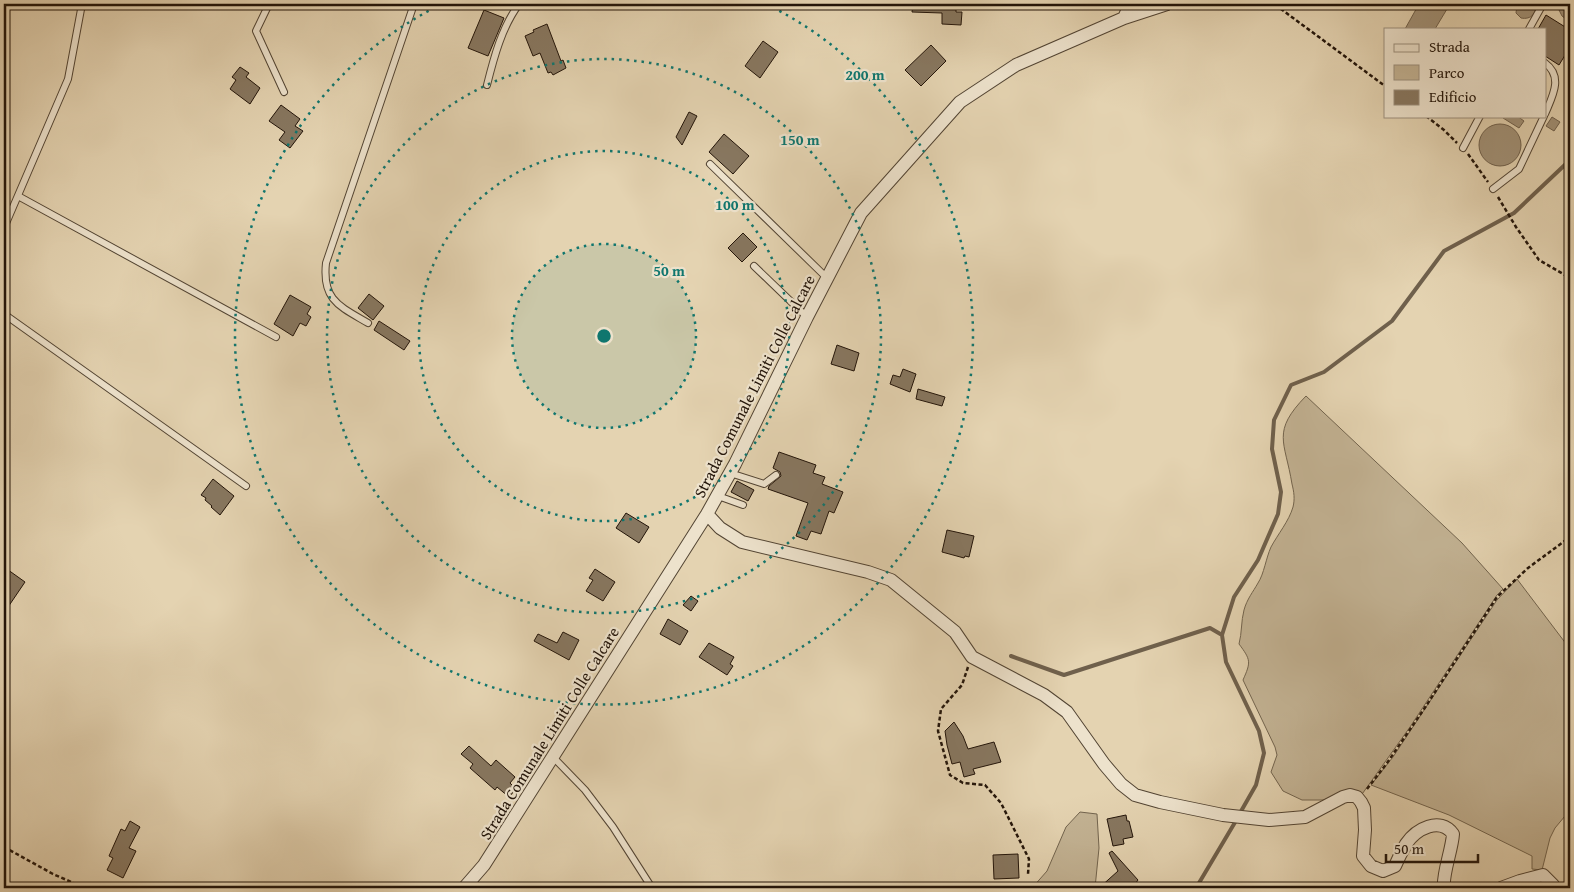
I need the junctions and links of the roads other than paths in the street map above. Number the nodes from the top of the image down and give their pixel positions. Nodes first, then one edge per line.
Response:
1 (82, 4) edge
2 (269, 4) edge
3 (414, 4) edge
4 (519, 4) edge
5 (1130, 4) edge
6 (1167, 4) edge
7 (1542, 4) edge
8 (1124, 18) junction
9 (1530, 28) edge
10 (1546, 64) edge
11 (487, 85) dead end
12 (284, 92) dead end
13 (1546, 113) edge
14 (1479, 118) edge
15 (1544, 118) edge
16 (1463, 148) road end
17 (710, 164) dead end
18 (1493, 189) road end
19 (18, 196) junction
20 (4, 228) edge
21 (754, 266) dead end
22 (827, 278) junction
23 (4, 314) edge
24 (807, 317) junction
25 (368, 323) dead end
26 (276, 337) dead end
27 (730, 473) junction
28 (776, 475) dead end
29 (246, 486) dead end
30 (718, 496) junction
31 (743, 506) dead end
32 (707, 514) junction
33 (553, 757) junction
34 (464, 888) edge
35 (652, 888) edge
36 (1444, 888) edge
37 (1501, 888) edge
38 (1554, 888) edge

1 - 19 lane
2 - 12 lane
3 - 25 lane
4 - 11 lane
5 - 8 street
6 - 8 street, Strada Comunale Limiti Colle Calcare
7 - 9 lane
8 - 22 street, Strada Comunale Limiti Colle Calcare
10 - 13 lane
14 - 16 lane
15 - 18 lane
17 - 22 lane
19 - 20 lane
19 - 26 lane
21 - 24 lane
22 - 24 street, Strada Comunale Limiti Colle Calcare
23 - 29 lane
24 - 27 street, Strada Comunale Limiti Colle Calcare
27 - 28 lane
27 - 30 street, Strada Comunale Limiti Colle Calcare
30 - 31 lane
30 - 32 street, Strada Comunale Limiti Colle Calcare
32 - 33 street, Strada Comunale Limiti Colle Calcare
32 - 36 street
33 - 34 street, Strada Comunale Limiti Colle Calcare
33 - 35 lane
37 - 38 street

